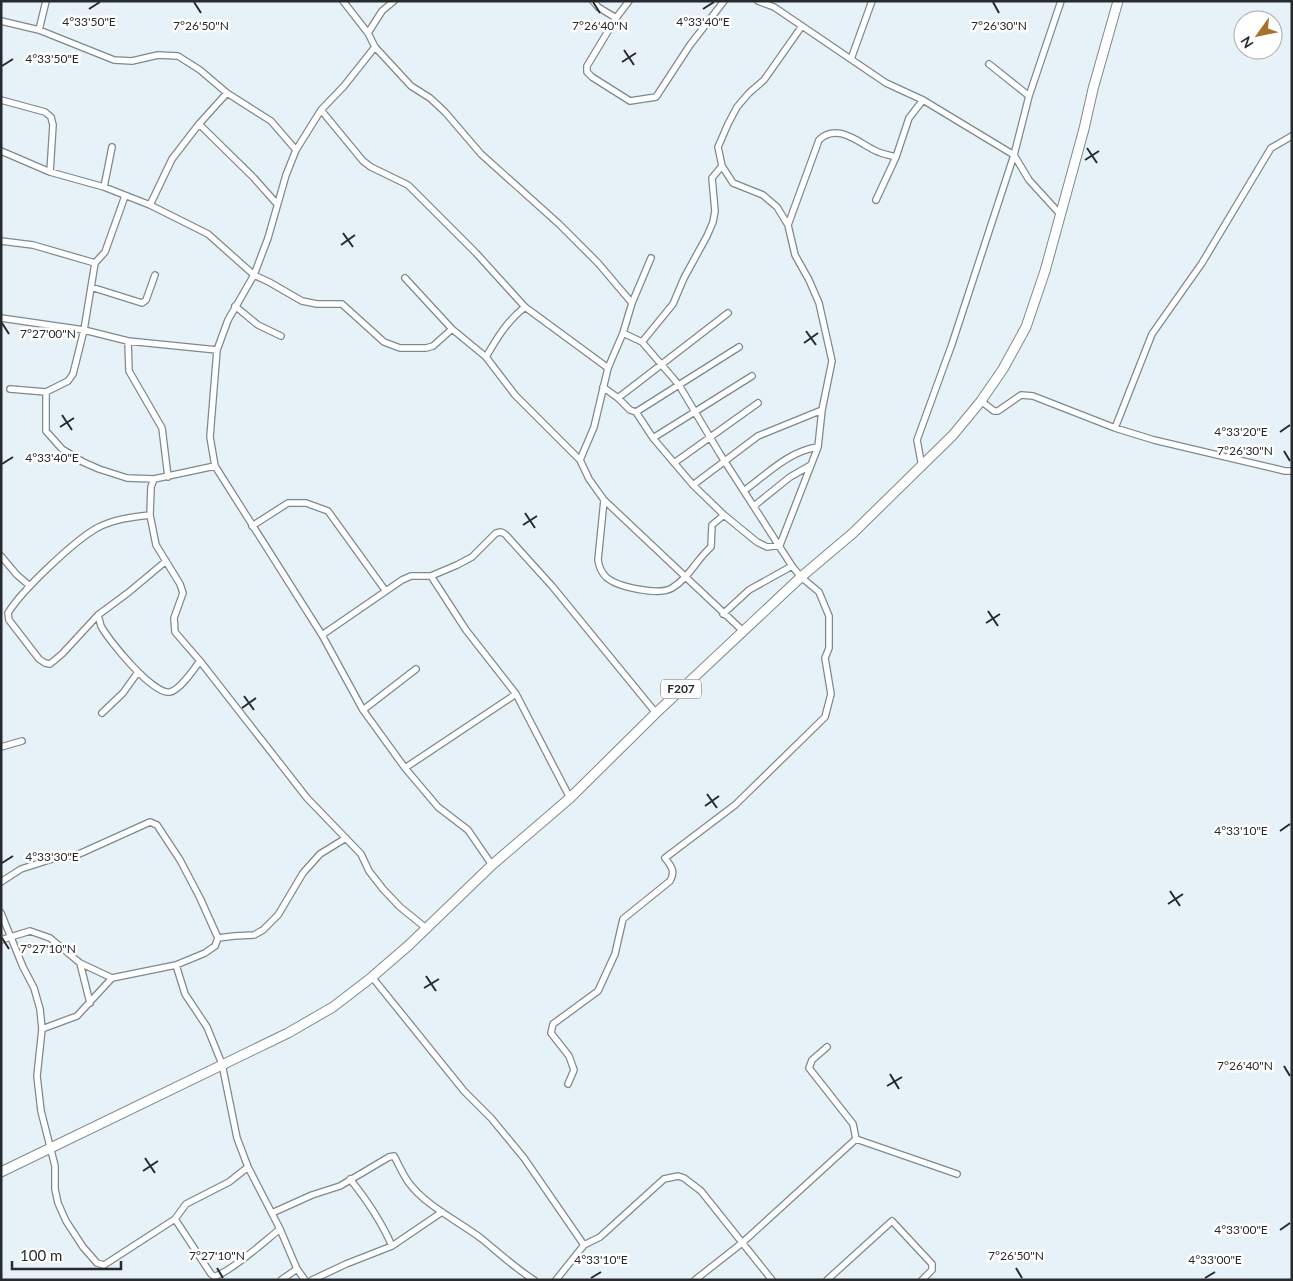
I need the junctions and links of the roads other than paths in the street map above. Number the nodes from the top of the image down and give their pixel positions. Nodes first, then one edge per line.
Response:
1 (46, 1) edge
2 (343, 1) edge
3 (394, 1) edge
4 (593, 1) edge
5 (630, 1) edge
6 (724, 1) edge
7 (758, 1) edge
8 (872, 1) edge
9 (1061, 1) edge
10 (1116, 2) edge
11 (775, 4) edge
12 (616, 18) junction
13 (1, 21) edge
14 (802, 26) junction
15 (38, 30) junction
16 (368, 33) junction
17 (375, 47) junction
18 (850, 58) junction
19 (989, 64) dead end
20 (227, 93) junction
21 (1029, 96) junction
22 (1, 100) edge
23 (923, 100) junction
24 (321, 110) junction
25 (199, 124) junction
26 (1292, 136) edge
27 (112, 147) dead end
28 (1, 150) edge
29 (296, 150) junction
30 (1014, 155) junction
31 (896, 157) junction
32 (722, 166) junction
33 (50, 172) junction
34 (104, 187) junction
35 (125, 196) junction
36 (876, 200) dead end
37 (277, 204) junction
38 (150, 205) junction
39 (1060, 214) junction
40 (788, 226) junction
41 (1, 242) edge
42 (651, 258) dead end
43 (95, 263) junction
44 (155, 275) dead end
45 (254, 276) junction
46 (405, 278) dead end
47 (91, 287) junction
48 (632, 303) junction
49 (235, 306) junction
50 (525, 307) junction
51 (728, 314) dead end
52 (1, 318) edge
53 (452, 329) junction
54 (84, 330) junction
55 (623, 333) junction
56 (281, 336) dead end
57 (128, 341) junction
58 (642, 342) junction
59 (739, 347) dead end
60 (217, 350) junction
61 (486, 357) junction
62 (661, 364) junction
63 (608, 368) junction
64 (752, 376) dead end
65 (679, 385) junction
66 (603, 387) junction
67 (10, 388) dead end
68 (46, 392) junction
69 (618, 398) junction
70 (981, 401) junction
71 (758, 403) dead end
72 (822, 410) junction
73 (636, 412) junction
74 (695, 412) junction
75 (1115, 428) junction
76 (710, 436) junction
77 (653, 438) junction
78 (818, 447) junction
79 (580, 460) junction
80 (725, 460) junction
81 (674, 463) junction
82 (812, 465) junction
83 (215, 466) junction
84 (922, 467) junction
85 (1292, 471) edge
86 (168, 477) junction
87 (154, 479) junction
88 (693, 484) junction
89 (745, 490) junction
90 (604, 500) junction
91 (754, 506) junction
92 (150, 514) junction
93 (724, 515) junction
94 (252, 526) junction
95 (780, 545) junction
96 (1, 556) edge
97 (166, 561) junction
98 (792, 566) junction
99 (430, 576) junction
100 (687, 577) junction
101 (801, 577) junction
102 (30, 586) junction
103 (385, 590) junction
104 (723, 614) junction
105 (98, 615) junction
106 (743, 631) junction
107 (322, 635) junction
108 (200, 662) junction
109 (416, 668) dead end
110 (138, 672) junction
111 (516, 694) junction
112 (362, 710) junction
113 (102, 713) dead end
114 (656, 713) junction
115 (22, 741) dead end
116 (1, 747) edge
117 (405, 768) junction
118 (570, 798) junction
119 (346, 838) junction
120 (492, 865) junction
121 (1, 882) edge
122 (1, 913) edge
123 (426, 928) junction
124 (12, 937) junction
125 (218, 938) junction
126 (1, 940) edge
127 (80, 963) junction
128 (176, 964) junction
129 (372, 977) junction
130 (112, 978) junction
131 (90, 1002) junction
132 (42, 1029) junction
133 (827, 1047) dead end
134 (222, 1064) junction
135 (568, 1084) dead end
136 (856, 1139) junction
137 (50, 1148) junction
138 (248, 1167) junction
139 (1, 1172) edge
140 (957, 1174) dead end
141 (350, 1179) junction
142 (442, 1212) junction
143 (272, 1214) junction
144 (175, 1219) junction
145 (280, 1229) junction
146 (742, 1243) junction
147 (584, 1245) junction
148 (392, 1246) junction
149 (298, 1269) junction
150 (281, 1280) edge
151 (305, 1280) edge
152 (312, 1280) edge
153 (534, 1280) edge
154 (556, 1280) edge
155 (694, 1280) edge
156 (772, 1280) edge
157 (827, 1280) edge
158 (922, 1280) edge

1 - 15 street
2 - 16 street
3 - 16 street
4 - 12 street
5 - 12 street
6 - 12 street
7 - 11 street
8 - 18 street
9 - 21 street
10 - 39 main road, F207
11 - 14 street
13 - 15 street
14 - 18 street
14 - 32 street
15 - 20 street
16 - 17 street
17 - 24 street
17 - 48 street
18 - 23 street
19 - 21 street
20 - 25 street
20 - 29 street
21 - 30 street
22 - 33 street
23 - 30 street
23 - 31 street
24 - 29 street
24 - 50 street
25 - 37 street
25 - 38 street
26 - 75 street
27 - 34 street
28 - 33 street
29 - 37 street
30 - 39 street
30 - 84 street
31 - 36 street
31 - 40 street
32 - 40 street
32 - 58 street
33 - 34 street
34 - 35 street
35 - 38 street
35 - 43 street
37 - 45 street
38 - 45 street
39 - 70 main road, F207
40 - 72 street
41 - 43 street
42 - 48 street
43 - 47 street
44 - 47 street
45 - 49 street
45 - 53 street
46 - 53 street
47 - 54 street
48 - 55 street
49 - 56 street
49 - 60 street
50 - 61 street
50 - 63 street
51 - 62 street
52 - 54 street
53 - 61 street
54 - 57 street
54 - 68 street
55 - 58 street
55 - 63 street
57 - 60 street
57 - 86 street
58 - 62 street
59 - 65 street
60 - 83 street
61 - 79 street
62 - 65 street
62 - 69 street
63 - 66 street
64 - 74 street
65 - 73 street
65 - 74 street
66 - 69 street
66 - 79 street
67 - 68 street
68 - 87 street
69 - 73 street
70 - 75 street
70 - 84 main road, F207
71 - 76 street
72 - 78 street
72 - 80 street
73 - 77 street
74 - 76 street
74 - 77 street
75 - 85 street
76 - 80 street
76 - 81 street
77 - 81 street
78 - 82 street
78 - 89 street
79 - 90 street
80 - 88 street
80 - 89 street
81 - 88 street
82 - 91 street
82 - 95 street
83 - 86 street
83 - 94 street
84 - 101 main road, F207
86 - 87 street
87 - 92 street
88 - 93 street
89 - 91 street
90 - 100 street
90 - 100 street
91 - 95 street
92 - 97 street
92 - 102 street
93 - 95 street
93 - 100 street
94 - 103 street
94 - 107 street
95 - 98 street
96 - 102 street
97 - 105 street
97 - 108 street
98 - 101 street
98 - 104 street
99 - 103 street
99 - 111 street
99 - 114 street
100 - 104 street
101 - 106 main road, F207
101 - 135 street
102 - 105 street
103 - 107 street
104 - 106 street
105 - 110 street
106 - 114 main road, F207
107 - 112 street
108 - 110 street
108 - 119 street
109 - 112 street
110 - 113 street
111 - 117 street
111 - 118 street
112 - 117 street
114 - 118 main road, F207
115 - 116 street
117 - 120 street
118 - 120 main road, F207
119 - 123 street
119 - 125 street
120 - 123 main road, F207
121 - 125 street
122 - 124 street
123 - 129 main road, F207
124 - 126 street
124 - 127 street
124 - 132 street
125 - 128 street
127 - 130 street
127 - 131 street
128 - 130 street
128 - 134 street
129 - 134 main road, F207
129 - 147 street
130 - 131 street
131 - 132 street
132 - 137 street
133 - 136 street
134 - 137 main road, F207
134 - 138 street
136 - 140 street
136 - 146 street
137 - 139 main road, F207
137 - 144 street
138 - 143 street
138 - 144 street
141 - 142 street
141 - 143 street
141 - 148 street
142 - 148 street
142 - 153 street
143 - 145 street
144 - 145 street
145 - 149 street
146 - 147 street
146 - 155 street
146 - 156 street
147 - 154 street
148 - 152 street
149 - 150 street
149 - 151 street
157 - 158 street

